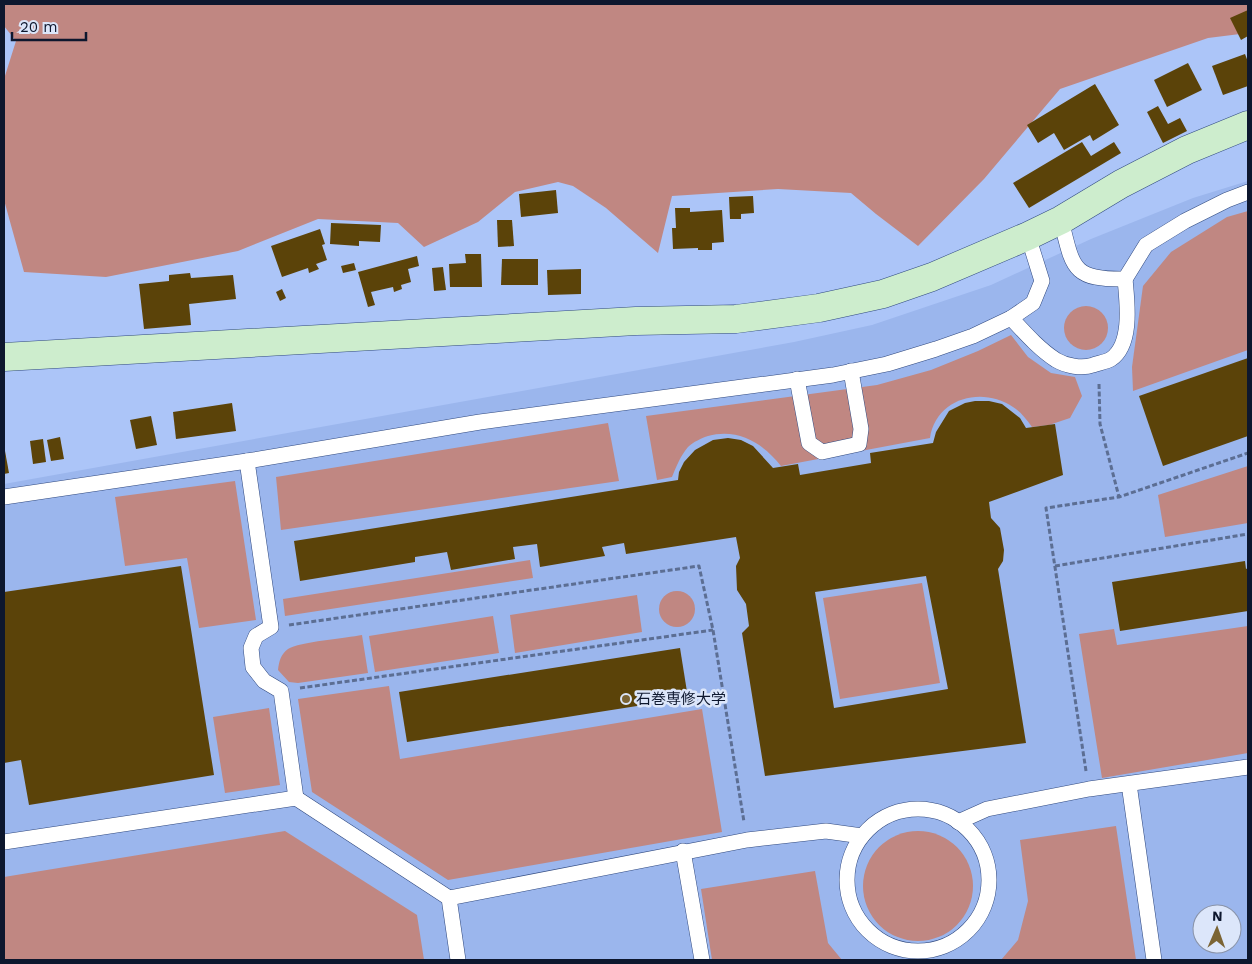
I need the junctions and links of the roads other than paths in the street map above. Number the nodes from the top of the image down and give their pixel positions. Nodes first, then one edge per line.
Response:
1 (1248, 125) edge
2 (1248, 192) edge
3 (1061, 220) junction
4 (1028, 236) junction
5 (1125, 279) junction
6 (1011, 318) junction
7 (4, 356) edge
8 (851, 371) junction
9 (797, 379) junction
10 (248, 460) junction
11 (4, 496) edge
12 (1248, 767) edge
13 (1129, 784) junction
14 (296, 798) junction
15 (958, 822) junction
16 (862, 836) junction
17 (4, 842) edge
18 (683, 851) junction
19 (449, 898) junction
20 (932, 956) edge
21 (458, 960) edge
22 (702, 960) edge
23 (1154, 960) edge

1 - 3 street
2 - 5 lane
3 - 4 street
3 - 5 lane
4 - 6 lane
4 - 7 street
5 - 6 lane
6 - 8 lane
8 - 9 lane
8 - 9 lane
9 - 10 lane
10 - 11 lane
10 - 14 lane
12 - 13 lane
13 - 15 lane
13 - 23 lane
14 - 17 lane
14 - 19 lane
15 - 16 lane
15 - 20 lane
16 - 18 lane
16 - 20 lane
18 - 19 lane
18 - 22 lane
19 - 21 lane

